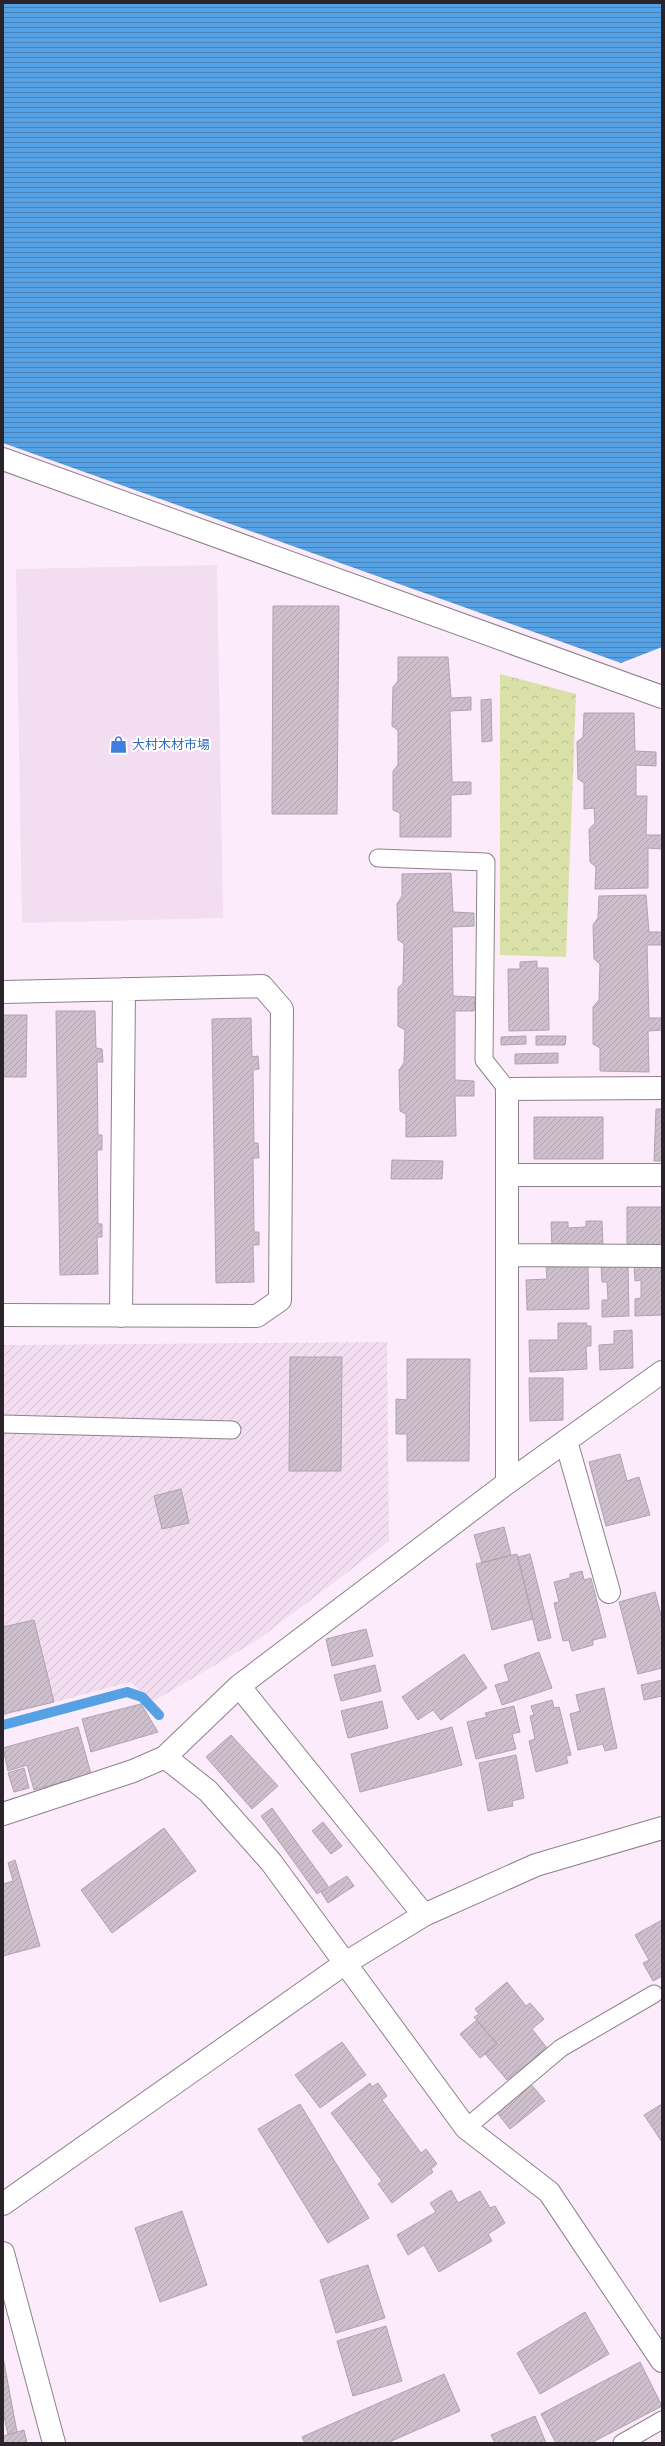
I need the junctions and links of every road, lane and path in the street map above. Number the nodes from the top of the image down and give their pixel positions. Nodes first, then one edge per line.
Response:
1 (3, 459) edge
2 (662, 697) edge
3 (378, 858) dead end
4 (124, 989) junction
5 (3, 992) edge
6 (662, 1088) edge
7 (507, 1089) junction
8 (506, 1175) junction
9 (662, 1175) edge
10 (506, 1255) junction
11 (662, 1256) edge
12 (3, 1315) edge
13 (121, 1316) junction
14 (662, 1372) edge
15 (3, 1424) edge
16 (232, 1430) dead end
17 (566, 1441) junction
18 (506, 1484) junction
19 (609, 1592) dead end
20 (239, 1686) junction
21 (166, 1757) junction
22 (3, 1814) edge
23 (662, 1828) edge
24 (424, 1915) junction
25 (344, 1964) junction
26 (654, 1994) dead end
27 (466, 2128) junction
28 (3, 2204) edge
29 (3, 2253) edge
30 (662, 2361) edge
31 (662, 2420) edge
32 (54, 2443) edge
33 (622, 2443) edge

1 - 2 street
3 - 7 lane
4 - 5 street
4 - 13 street
4 - 13 street
6 - 7 street
7 - 8 street
8 - 9 street
8 - 10 street
10 - 11 street
10 - 18 street
12 - 13 street
14 - 17 street
15 - 16 lane
17 - 18 street
17 - 19 street
18 - 20 street
20 - 21 street
20 - 24 street
21 - 22 street
21 - 25 street
23 - 24 street
24 - 25 street
25 - 27 street
25 - 28 street
26 - 27 lane
27 - 30 street
29 - 32 street
31 - 33 lane

